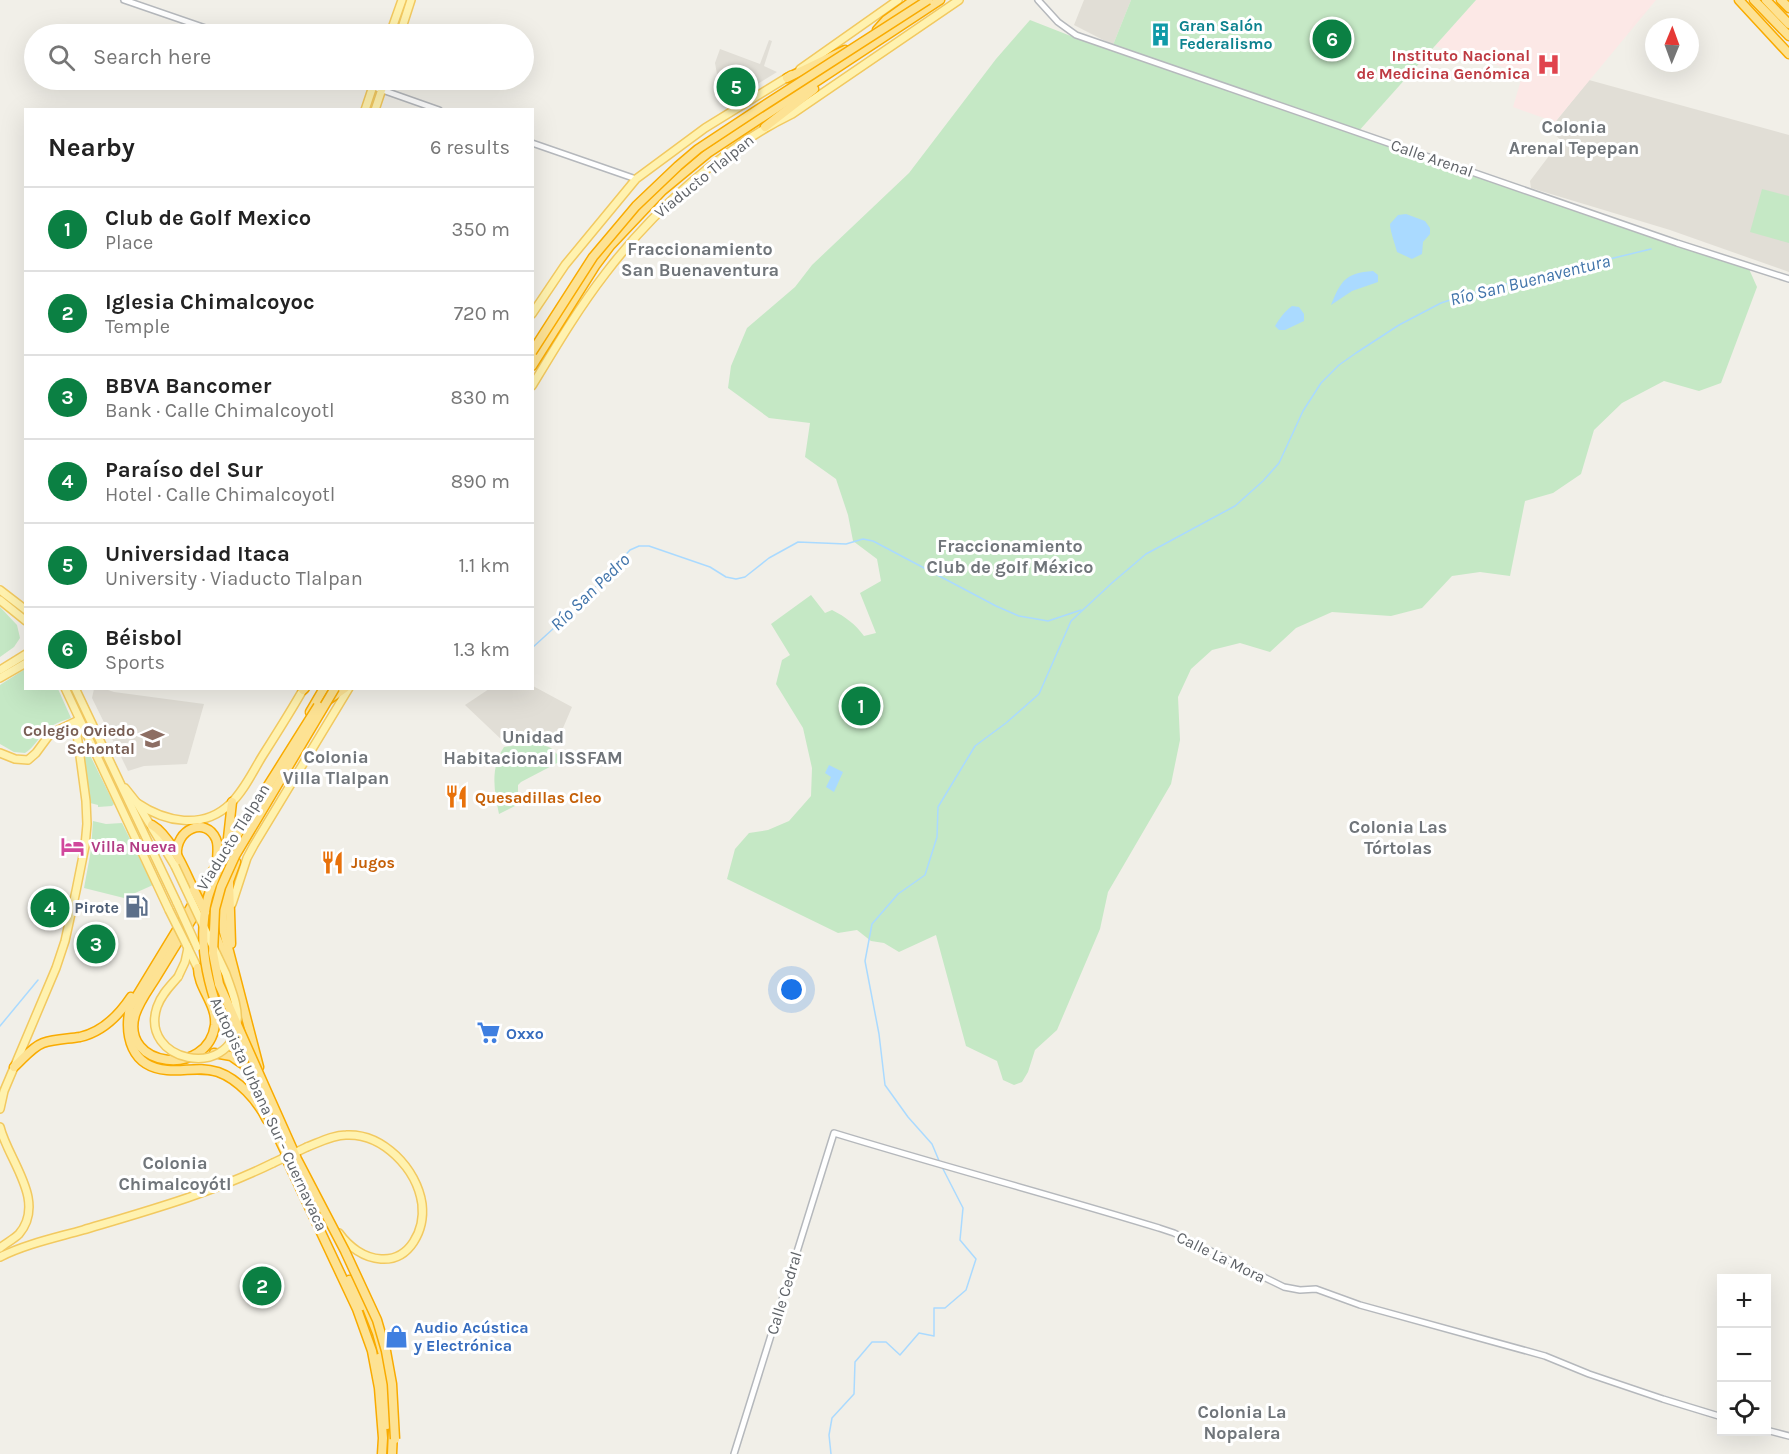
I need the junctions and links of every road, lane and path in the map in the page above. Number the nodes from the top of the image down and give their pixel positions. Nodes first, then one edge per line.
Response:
1 (124, 0) edge
2 (402, 0) edge
3 (411, 0) edge
4 (898, 0) edge
5 (914, 0) edge
6 (926, 0) edge
7 (938, 0) edge
8 (948, 0) edge
9 (959, 0) edge
10 (1038, 0) edge
11 (1734, 0) edge
12 (1739, 0) edge
13 (1754, 0) edge
14 (1766, 0) edge
15 (1781, 0) edge
16 (1789, 8) edge
17 (195, 24) edge
18 (394, 24) edge
19 (403, 24) edge
20 (1789, 24) edge
21 (877, 30) junction
22 (1789, 36) edge
23 (880, 40) junction
24 (856, 50) junction
25 (1787, 51) edge
26 (1789, 60) edge
27 (787, 78) junction
28 (372, 90) edge
29 (382, 90) joint
30 (366, 108) edge
31 (376, 108) edge
32 (433, 108) edge
33 (765, 127) junction
34 (534, 144) edge
35 (636, 179) junction
36 (1789, 279) edge
37 (534, 311) edge
38 (534, 347) edge
39 (534, 347) edge
40 (534, 357) edge
41 (534, 363) edge
42 (534, 383) edge
43 (1, 594) edge
44 (24, 601) edge
45 (24, 609) edge
46 (24, 619) edge
47 (24, 655) edge
48 (24, 664) edge
49 (0, 670) edge
50 (0, 678) edge
51 (65, 690) edge
52 (76, 690) edge
53 (80, 690) edge
54 (303, 690) edge
55 (326, 690) edge
56 (326, 690) edge
57 (333, 690) edge
58 (333, 690) edge
59 (339, 690) edge
60 (344, 690) edge
61 (346, 690) edge
62 (325, 702) junction
63 (82, 703) junction
64 (79, 720) junction
65 (0, 753) edge
66 (118, 779) junction
67 (232, 802) junction
68 (137, 803) junction
69 (152, 825) junction
70 (237, 843) junction
71 (227, 847) junction
72 (177, 855) junction
73 (217, 863) junction
74 (230, 909) junction
75 (187, 946) junction
76 (231, 956) junction
77 (198, 968) junction
78 (235, 977) junction
79 (143, 991) junction
80 (192, 1056) junction
81 (240, 1063) junction
82 (14, 1067) junction
83 (263, 1083) junction
84 (0, 1109) edge
85 (265, 1116) junction
86 (0, 1127) edge
87 (834, 1133) joint
88 (318, 1202) junction
89 (21, 1232) junction
90 (0, 1248) edge
91 (22, 1248) junction
92 (0, 1257) edge
93 (1717, 1415) edge
94 (1771, 1431) edge
95 (1789, 1436) edge
96 (384, 1454) edge
97 (393, 1454) edge
98 (734, 1454) edge

1 - 17 street
2 - 18 main road
3 - 19 main road
4 - 27 main road, Viaducto Tlalpan
5 - 21 highway
6 - 21 highway, Viaducto Tlalpan
6 - 38 highway, bridge
7 - 23 highway, Viaducto Tlalpan
7 - 40 highway, bridge
8 - 23 highway
9 - 33 main road, Viaducto Tlalpan
10 - 36 street, Calle Arenal
11 - 26 main road
12 - 25 highway
13 - 22 highway
14 - 20 highway
15 - 16 highway
21 - 24 highway, Viaducto Tlalpan
23 - 24 highway, Viaducto Tlalpan
24 - 27 highway
24 - 33 highway
24 - 39 highway, Viaducto Tlalpan
24 - 41 highway, Viaducto Tlalpan
27 - 35 main road, Viaducto Tlalpan
28 - 30 main road
29 - 31 main road
29 - 32 street
33 - 42 main road, Viaducto Tlalpan
34 - 35 street
35 - 37 main road, Viaducto Tlalpan
43 - 44 main road
43 - 45 main road
43 - 46 main road
47 - 49 main road
48 - 50 main road
51 - 64 main road
52 - 63 main road
53 - 63 main road
54 - 67 main road, Viaducto Tlalpan
55 - 71 highway, Viaducto Tlalpan
56 - 96 highway, Autopista Urbana Sur - Cuernavaca, bridge
57 - 62 highway, Viaducto Tlalpan
58 - 97 highway, Autopista Urbana Sur - Cuernavaca, bridge
59 - 74 highway, bridge
60 - 62 highway
61 - 74 main road, Viaducto Tlalpan
62 - 70 highway, Viaducto Tlalpan
63 - 66 main road
64 - 65 main road
64 - 75 main road, bridge
64 - 82 main road
66 - 68 main road
66 - 83 main road, bridge
67 - 68 main road, Viaducto Tlalpan
67 - 71 highway
68 - 69 main road
69 - 72 highway
69 - 75 main road, bridge
70 - 76 highway
70 - 79 highway
71 - 73 highway, Viaducto Tlalpan
72 - 73 highway
72 - 78 highway, bridge
73 - 79 highway, Viaducto Tlalpan
74 - 76 highway
75 - 77 main road
76 - 78 highway
77 - 80 highway
77 - 81 main road
78 - 83 highway
79 - 80 highway
79 - 82 highway
79 - 85 highway
80 - 81 highway
81 - 85 main road
82 - 84 main road
83 - 88 highway
85 - 96 highway
86 - 89 main road
87 - 93 street, Calle La Mora
87 - 98 street, Calle Cedral
88 - 91 main road, bridge
88 - 97 highway
89 - 90 main road
89 - 91 main road
91 - 92 main road
94 - 95 street

